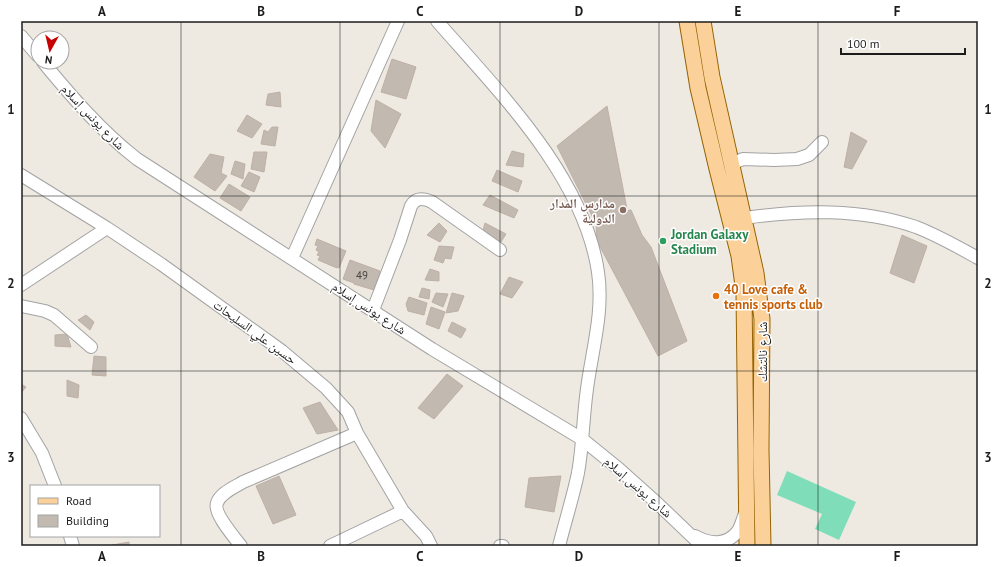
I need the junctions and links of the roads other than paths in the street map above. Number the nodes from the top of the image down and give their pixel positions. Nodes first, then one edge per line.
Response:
1 (398, 21) edge
2 (437, 21) edge
3 (687, 21) edge
4 (703, 21) edge
5 (21, 36) edge
6 (30, 47) edge
7 (49, 70) edge
8 (822, 142) dead end
9 (731, 164) junction
10 (21, 175) edge
11 (744, 218) junction
12 (107, 228) junction
13 (500, 250) dead end
14 (292, 258) junction
15 (978, 258) edge
16 (21, 285) edge
17 (21, 306) edge
18 (372, 310) junction
19 (91, 347) dead end
20 (21, 418) edge
21 (357, 433) junction
22 (582, 439) junction
23 (54, 485) edge
24 (747, 509) junction
25 (404, 512) junction
26 (688, 532) junction
27 (241, 546) edge
28 (330, 546) edge
29 (431, 546) edge
30 (559, 546) edge
31 (702, 546) edge
32 (747, 546) edge
33 (763, 546) edge

1 - 14 street
2 - 22 street
3 - 24 main road, شارع نالتشك
4 - 9 main road, شارع نالتشك
5 - 6 street
7 - 14 street, شارع يونس إسلام
8 - 9 street
9 - 11 main road, شارع نالتشك
10 - 12 street, حسين علي السليحات
11 - 15 street
11 - 33 main road, شارع نالتشك
12 - 16 street
12 - 21 street, حسين علي السليحات
13 - 18 street
14 - 18 street, شارع يونس إسلام
17 - 19 street
18 - 22 street, شارع يونس إسلام
20 - 23 street
21 - 25 street, حسين علي السليحات
21 - 27 street
22 - 26 street, شارع يونس إسلام
22 - 30 street
24 - 26 street
24 - 32 main road, شارع نالتشك
25 - 28 street
25 - 29 street, حسين علي السليحات
26 - 31 street, شارع يونس إسلام

